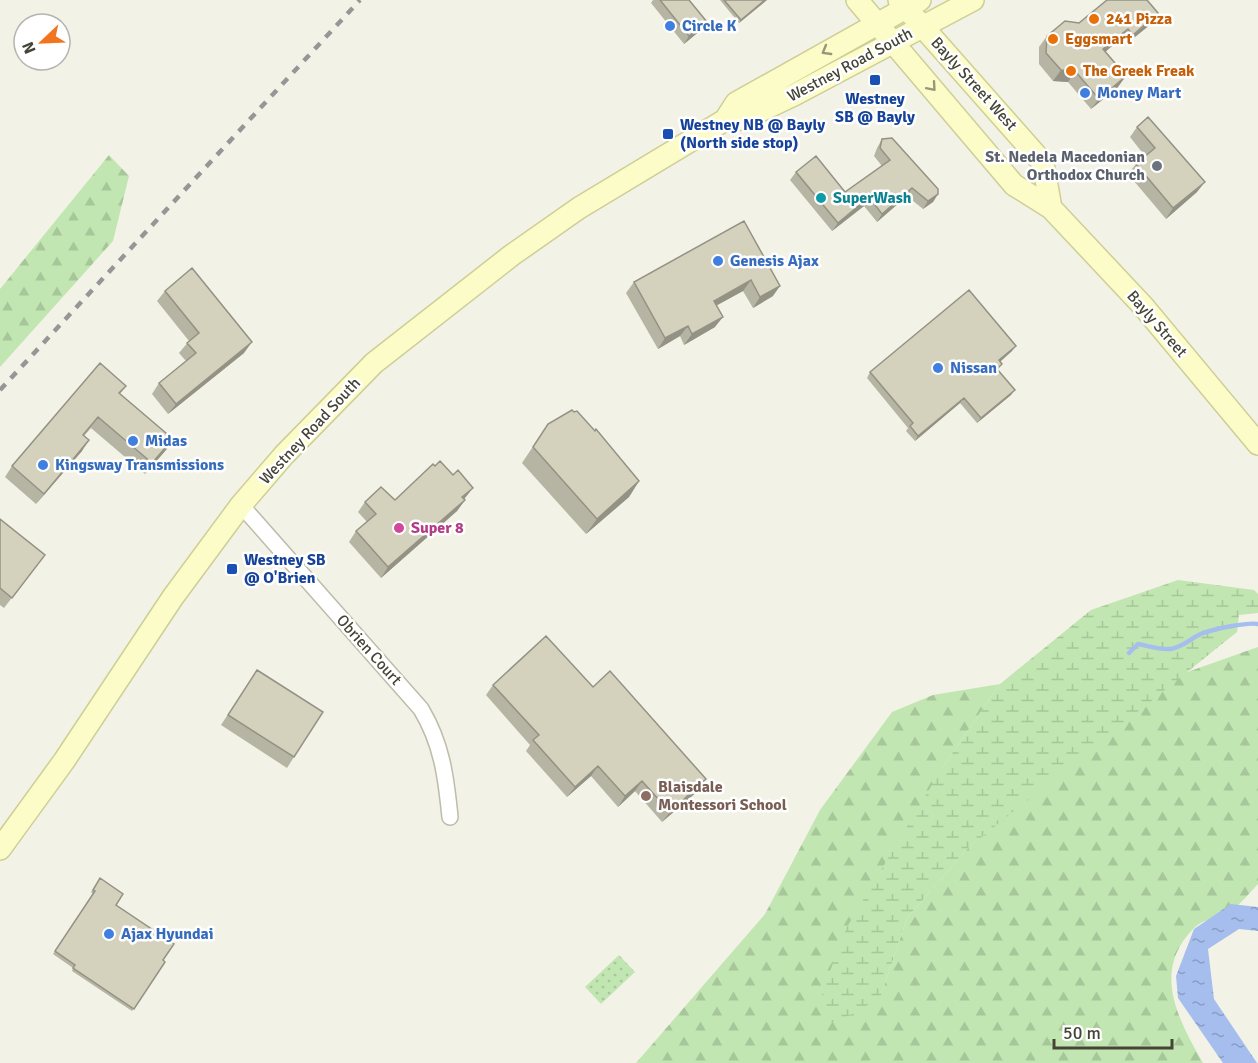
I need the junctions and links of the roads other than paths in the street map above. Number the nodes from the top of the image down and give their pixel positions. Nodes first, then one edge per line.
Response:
1 (857, 0) edge
2 (973, 0) edge
3 (908, 3) edge
4 (877, 22) junction
5 (923, 27) junction
6 (894, 42) junction
7 (725, 120) junction
8 (1051, 207) junction
9 (1258, 444) edge
10 (241, 505) junction
11 (450, 817) dead end
12 (0, 849) edge

1 - 4 main road, Bayly Street West
2 - 5 main road, Westney Road South
3 - 4 main road, Westney Road South
3 - 5 main road, Bayly Street West
4 - 6 main road, Bayly Street West
4 -> 7 main road, Westney Road South
5 - 6 main road, Westney Road South
5 - 8 main road, Bayly Street West
6 - 7 main road, Westney Road South
6 -> 8 main road, Bayly Street West
7 - 10 main road, Westney Road South
8 - 9 main road, Bayly Street
10 - 11 street, Obrien Court
10 - 12 main road, Westney Road South

